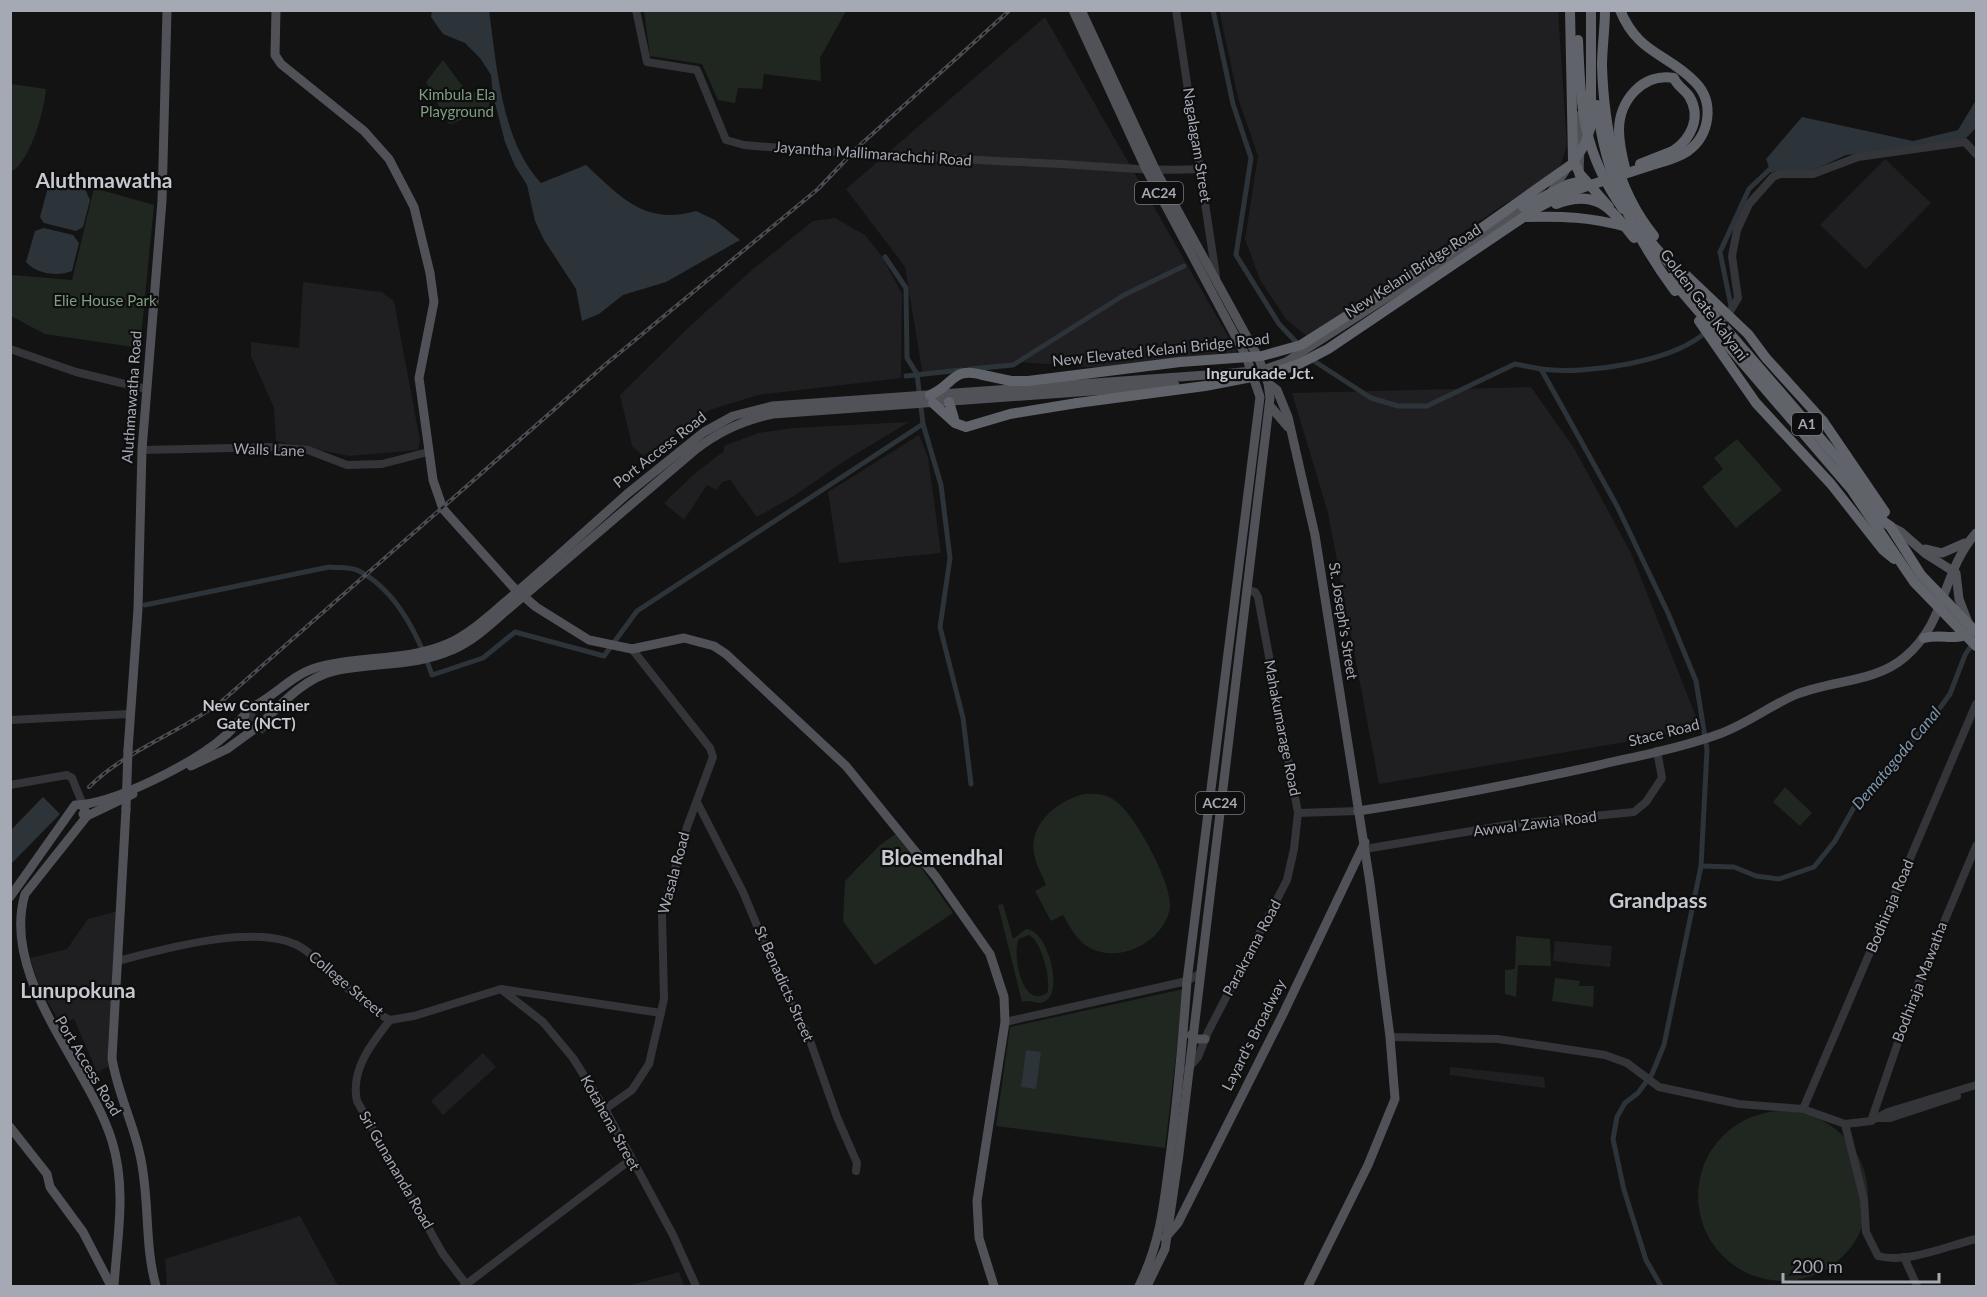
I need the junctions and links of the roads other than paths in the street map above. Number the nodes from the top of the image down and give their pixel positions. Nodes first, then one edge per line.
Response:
1 (167, 10) edge
2 (276, 10) edge
3 (636, 10) edge
4 (1073, 10) edge
5 (1082, 10) edge
6 (1176, 10) edge
7 (1570, 10) edge
8 (1577, 10) edge
9 (1591, 10) edge
10 (1596, 10) edge
11 (1605, 10) edge
12 (1620, 10) edge
13 (1120, 102) junction
14 (1581, 102) junction
15 (1572, 147) junction
16 (1977, 154) edge
17 (1200, 169) junction
18 (1146, 170) junction
19 (1156, 171) junction
20 (1580, 174) junction
21 (1609, 189) junction
22 (1552, 191) junction
23 (1527, 217) junction
24 (1642, 220) junction
25 (1627, 227) junction
26 (1449, 250) junction
27 (1459, 259) junction
28 (1216, 280) junction
29 (1675, 291) junction
30 (1708, 315) junction
31 (1720, 323) junction
32 (1239, 343) junction
33 (10, 349) edge
34 (1314, 349) junction
35 (1210, 375) junction
36 (1254, 375) junction
37 (1266, 376) junction
38 (146, 389) junction
39 (948, 393) junction
40 (931, 399) junction
41 (1270, 406) junction
42 (961, 425) junction
43 (1293, 437) junction
44 (142, 450) junction
45 (428, 452) junction
46 (1890, 526) junction
47 (1977, 533) edge
48 (1969, 541) junction
49 (1919, 548) junction
50 (1901, 565) junction
51 (1953, 569) junction
52 (1242, 590) junction
53 (1941, 605) junction
54 (1970, 632) edge
55 (1924, 639) junction
56 (1977, 646) edge
57 (628, 649) junction
58 (280, 697) junction
59 (1977, 704) edge
60 (129, 714) junction
61 (10, 720) edge
62 (1657, 752) junction
63 (10, 784) edge
64 (697, 802) junction
65 (79, 807) junction
66 (1359, 811) junction
67 (1298, 813) junction
68 (1365, 846) junction
69 (1977, 846) edge
70 (10, 897) edge
71 (13, 917) edge
72 (118, 961) junction
73 (1199, 974) junction
74 (1187, 981) junction
75 (501, 989) junction
76 (661, 1014) junction
77 (390, 1020) junction
78 (1005, 1022) junction
79 (1191, 1035) junction
80 (1390, 1037) junction
81 (1205, 1040) junction
82 (1185, 1069) junction
83 (1977, 1085) edge
84 (1971, 1090) edge
85 (605, 1109) junction
86 (1803, 1109) junction
87 (1874, 1119) junction
88 (1845, 1124) junction
89 (10, 1127) edge
90 (630, 1160) junction
91 (856, 1172) dead end
92 (1162, 1238) junction
93 (1977, 1239) edge
94 (1904, 1257) junction
95 (694, 1277) junction
96 (465, 1285) edge
97 (113, 1287) edge
98 (156, 1287) edge
99 (696, 1287) edge
100 (704, 1287) edge
101 (994, 1287) edge
102 (1139, 1287) edge
103 (1147, 1287) edge
104 (1308, 1287) edge
105 (1917, 1287) edge

1 - 38 main road, Aluthmawatha Road
2 - 45 main road
3 - 18 street, Jayantha Mallimarachchi Road
4 - 13 main road, AC24
5 - 13 main road, AC24
6 - 17 street, Nagalagam Street
7 - 15 highway, New Kelani Bridge Road / A1
8 - 14 highway, A1
9 - 26 highway, bridge
10 - 29 highway, Golden Gate Kalyani, bridge
11 - 24 highway, Golden Gate Kalyani
12 - 27 highway, bridge
13 - 18 main road, AC24
13 - 19 main road, AC24
14 - 20 main road
14 - 21 highway, A1
15 - 20 highway, New Kelani Bridge Road / A1
15 - 22 main road, New Kelani Bridge Road
16 - 31 street
17 - 19 street, Jayantha Mallimarachchi Road
17 - 28 street, Nagalagam Street
18 - 19 street, Jayantha Mallimarachchi Road
18 - 32 main road, AC24
19 - 28 main road, AC24
20 - 21 main road
20 - 22 main road, New Kelani Bridge Road
20 - 23 main road, New Kelani Bridge Road
20 - 25 highway, A1
21 - 30 highway, A1
22 - 34 main road, New Kelani Bridge Road
23 - 25 highway
23 - 34 main road, New Kelani Bridge Road
24 - 26 highway, bridge
24 - 46 highway, Golden Gate Kalyani, bridge
25 - 30 highway, A1
26 - 39 highway, New Elevated Kelani Bridge Road, bridge
27 - 29 highway, bridge
27 - 42 highway, bridge
28 - 37 main road, AC24
29 - 50 highway, Golden Gate Kalyani
30 - 31 highway, A1
30 - 50 highway, A1
31 - 46 highway, A1
32 - 35 main road
32 - 36 main road, AC24
33 - 38 street
34 - 37 main road, New Kelani Bridge Road, bridge
35 - 36 main road, Port Access Road
35 - 39 main road, Port Access Road
36 - 37 main road, New Kelani Bridge Road
36 - 39 main road, Port Access Road
36 - 52 main road, AC24
37 - 41 main road, AC24
37 - 43 main road, St. Joseph's Street
38 - 44 main road, Aluthmawatha Road
39 - 40 highway, New Elevated Kelani Bridge Road
39 - 40 main road, Port Access Road
39 - 42 highway
40 - 42 highway
40 - 58 main road, Port Access Road, bridge
41 - 43 main road, St. Joseph's Street
41 - 52 main road, AC24
43 - 66 main road, St. Joseph's Street
44 - 45 street, Walls Lane
44 - 60 main road, Aluthmawatha Road
45 - 57 main road
46 - 49 main road
46 - 53 highway, A1
47 - 48 main road
48 - 49 main road
48 - 51 main road, Stace Road
49 - 51 main road
50 - 53 highway, A1
51 - 53 main road, Stace Road
51 - 54 main road
52 - 67 street, Mahakumarage Road
52 - 73 main road, AC24
52 - 74 main road, AC24
53 - 54 highway, A1
53 - 55 main road, Stace Road
54 - 55 highway
54 - 56 highway, A1
55 - 62 main road, Stace Road
57 - 64 street, Wasala Road
57 - 78 main road
58 - 58 main road, Port Access Road
59 - 86 street, Bodhiraja Road
60 - 61 street
60 - 72 main road, Aluthmawatha Road, bridge
62 - 66 main road, Stace Road
62 - 68 street, Awwal Zawia Road
63 - 65 street
64 - 76 street, Wasala Road
64 - 91 street, St Benadicts Street
65 - 65 main road, Port Access Road
65 - 70 main road, Port Access Road
65 - 71 main road, Port Access Road
66 - 67 street, Mahakumarage Road
66 - 68 main road, St. Joseph's Street
67 - 81 street, Parakrama Road
68 - 80 main road, St. Joseph's Street
68 - 92 main road, Layard's Broadway
69 - 87 street, Bodhiraja Mawatha
71 - 97 main road, Port Access Road
72 - 77 street, College Street
72 - 98 main road, Aluthmawatha Road
73 - 74 street
73 - 79 main road, AC24
74 - 78 street
74 - 82 main road, AC24
75 - 76 street
75 - 77 street, College Street
75 - 85 street, Kotahena Street
76 - 85 street, Wasala Road
77 - 96 street, Sri Gunananda Road
78 - 101 main road
79 - 81 main road
79 - 82 main road, AC24
80 - 86 street
80 - 104 main road, St. Joseph's Street
81 - 82 street, Parakrama Road
82 - 92 main road, AC24
83 - 84 street
84 - 87 street
85 - 90 street, Kotahena Street
86 - 88 street
87 - 88 street
88 - 94 street
89 - 97 main road, Port Access Road
90 - 95 street, Kotahena Street
90 - 96 street
92 - 102 main road
92 - 103 main road
93 - 94 street
94 - 105 street
95 - 99 street, Kotahena Street
95 - 100 street, Kotahena Street

